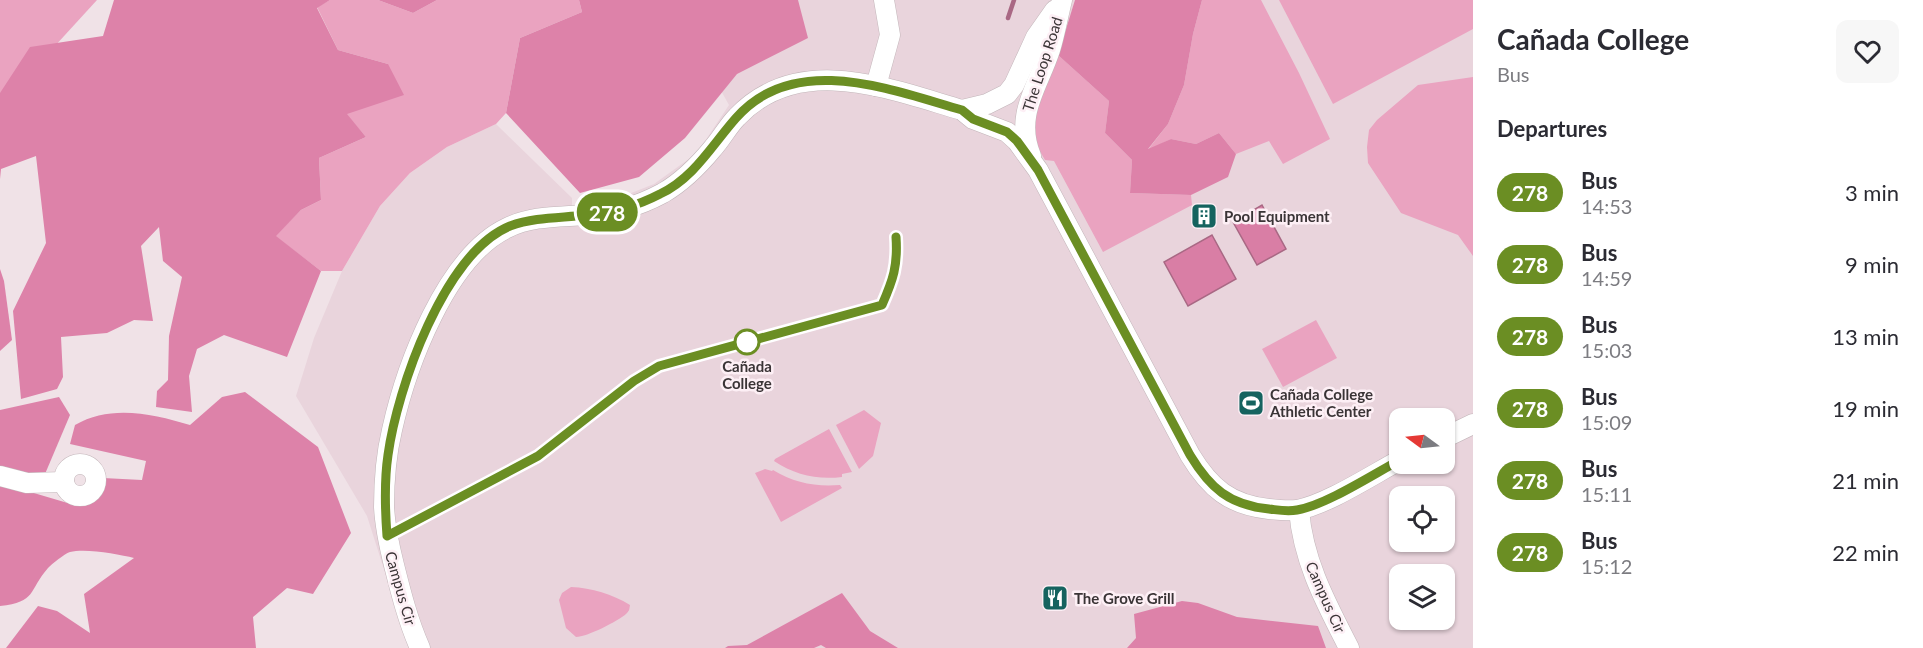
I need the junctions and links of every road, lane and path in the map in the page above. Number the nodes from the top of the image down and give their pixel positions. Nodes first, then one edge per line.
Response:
1 (884, 0) edge
2 (1062, 0) edge
3 (876, 86) junction
4 (962, 110) junction
5 (1034, 164) junction
6 (1473, 424) edge
7 (1455, 433) edge
8 (1389, 466) edge
9 (0, 476) edge
10 (64, 482) dead end
11 (1299, 510) junction
12 (420, 648) edge
13 (1349, 648) edge

1 - 3 street
2 - 4 street
2 - 5 street, The Loop Road
3 - 4 street, Campus Cir
3 - 12 street, Campus Cir
4 - 5 street, Campus Cir
5 - 11 street
6 - 7 street
8 - 11 street
9 - 10 street
11 - 13 street, Campus Cir

